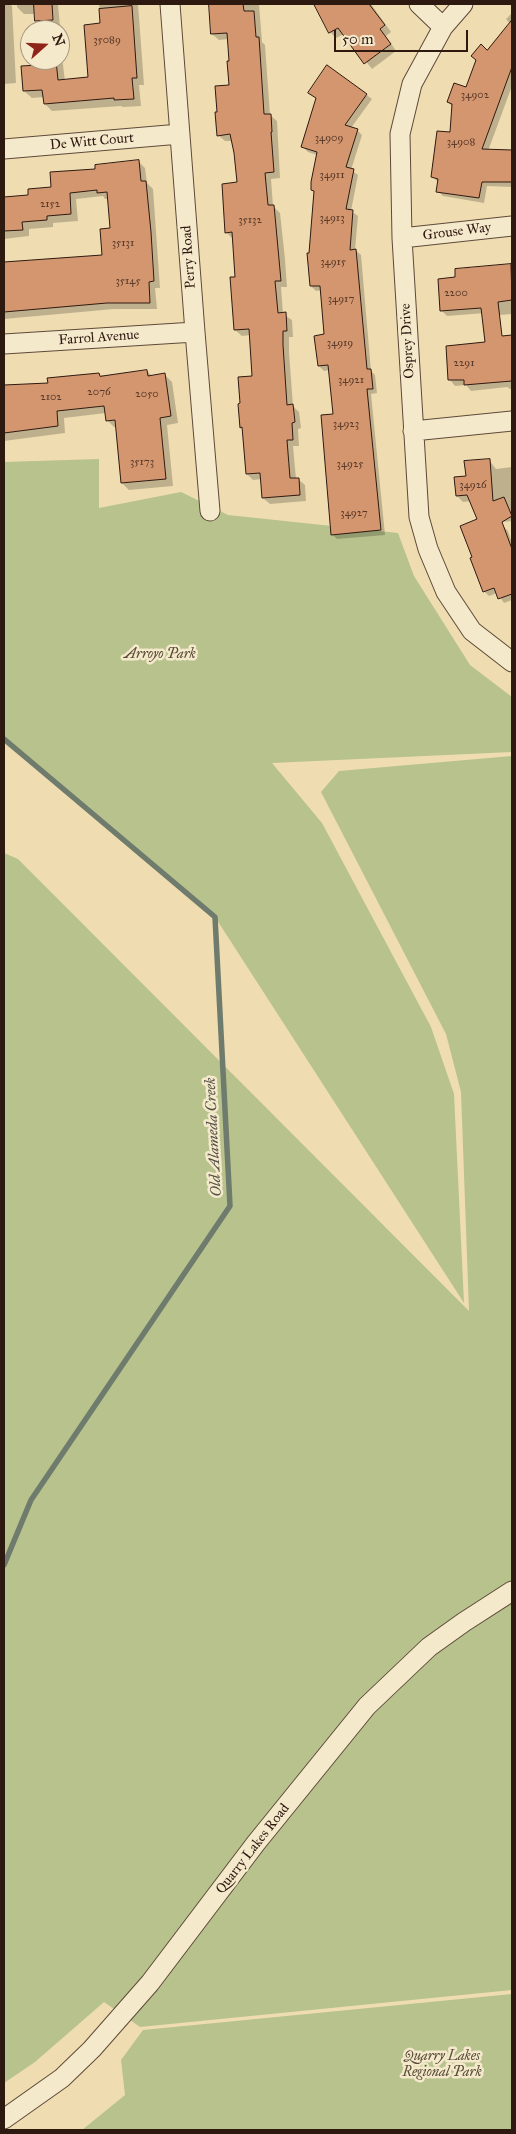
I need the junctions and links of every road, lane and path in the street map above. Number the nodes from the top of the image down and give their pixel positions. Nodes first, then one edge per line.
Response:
1 (170, 4) edge
2 (419, 4) edge
3 (463, 4) edge
4 (443, 27) junction
5 (180, 134) junction
6 (4, 149) edge
7 (512, 226) edge
8 (402, 238) junction
9 (194, 332) junction
10 (4, 344) edge
11 (512, 421) edge
12 (413, 432) junction
13 (210, 511) dead end
14 (512, 662) edge
15 (512, 1591) edge
16 (4, 2119) edge

1 - 5 street, Perry Road
2 - 4 street
3 - 4 street, Osprey Drive
4 - 8 street, Osprey Drive
5 - 6 street, De Witt Court
5 - 9 street, Perry Road
7 - 8 street, Grouse Way
8 - 12 street, Osprey Drive
9 - 10 street, Farrol Avenue
9 - 13 street, Perry Road
11 - 12 street
12 - 14 street, Osprey Drive
15 - 16 street, Quarry Lakes Road

